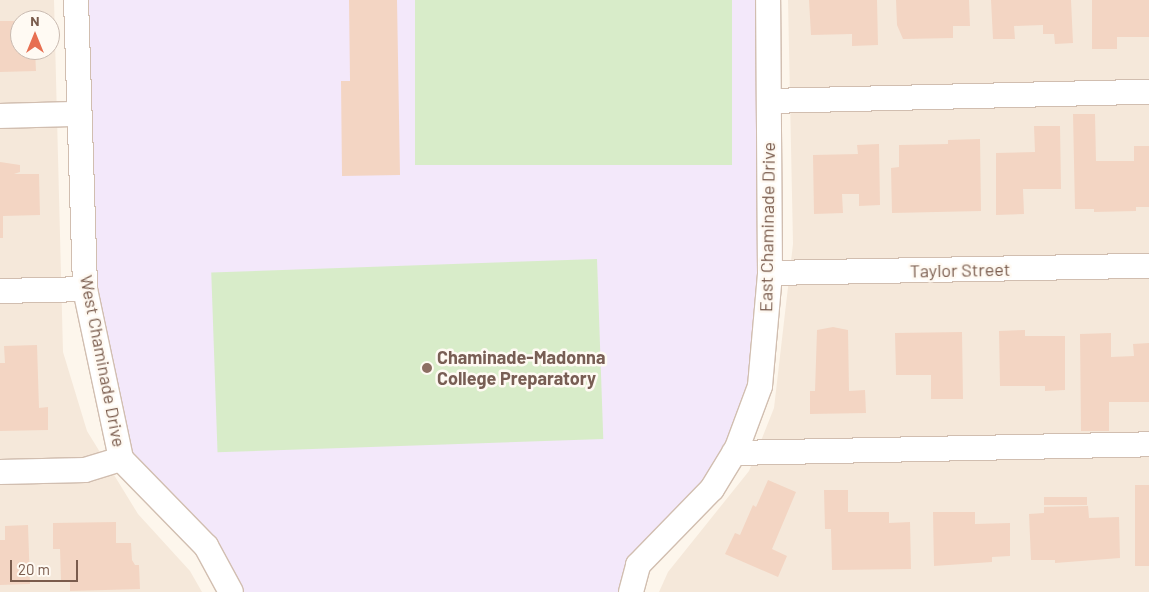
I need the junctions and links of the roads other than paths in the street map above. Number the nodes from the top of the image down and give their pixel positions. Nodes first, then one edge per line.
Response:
1 (76, 0) edge
2 (768, 0) edge
3 (1149, 92) edge
4 (769, 101) junction
5 (79, 114) junction
6 (0, 116) edge
7 (1149, 266) edge
8 (770, 273) junction
9 (85, 288) junction
10 (0, 291) edge
11 (1149, 444) edge
12 (734, 453) junction
13 (122, 459) junction
14 (0, 472) edge
15 (231, 592) edge
16 (631, 592) edge

1 - 5 street, West Chaminade Drive
2 - 4 street, East Chaminade Drive
3 - 4 street
4 - 8 street, East Chaminade Drive
5 - 6 street
5 - 9 street, West Chaminade Drive
7 - 8 street, Taylor Street
8 - 12 street, East Chaminade Drive
9 - 10 street
9 - 13 street, West Chaminade Drive
11 - 12 street
12 - 16 street, East Chaminade Drive
13 - 14 street
13 - 15 street, West Chaminade Drive

